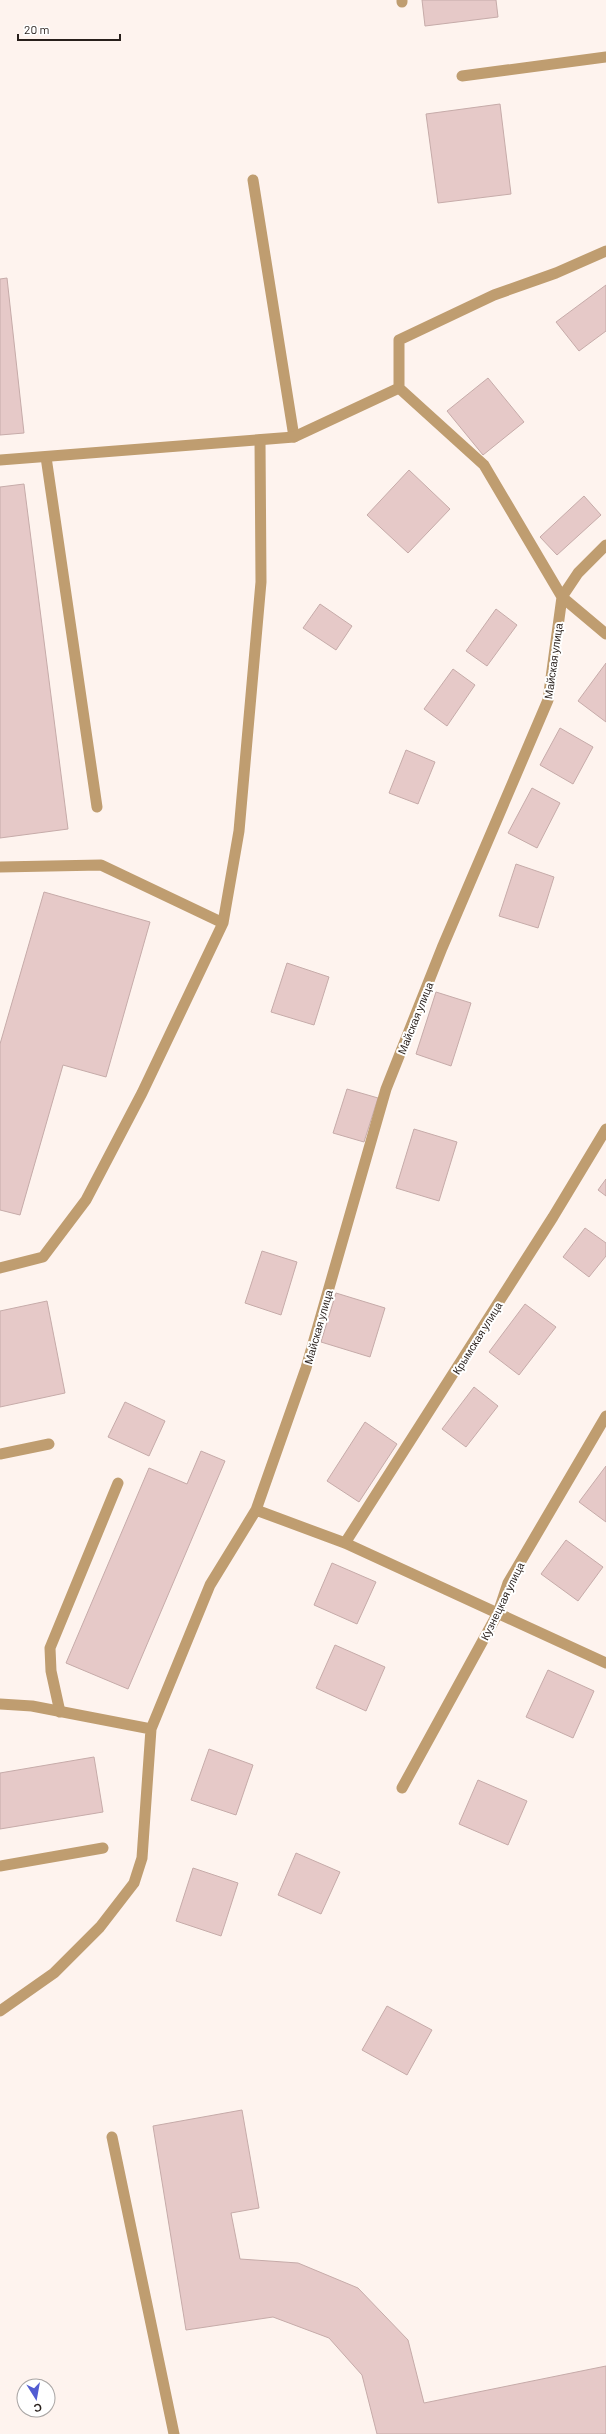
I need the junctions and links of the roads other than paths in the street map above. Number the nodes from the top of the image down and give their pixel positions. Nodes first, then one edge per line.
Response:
1 (606, 57) edge
2 (462, 76) dead end
3 (253, 180) dead end
4 (606, 251) edge
5 (399, 388) junction
6 (294, 437) junction
7 (260, 440) junction
8 (46, 456) junction
9 (0, 460) edge
10 (606, 544) edge
11 (562, 597) junction
12 (606, 634) edge
13 (97, 807) dead end
14 (0, 867) edge
15 (223, 924) junction
16 (606, 1129) edge
17 (0, 1268) edge
18 (606, 1416) edge
19 (49, 1444) dead end
20 (0, 1454) edge
21 (118, 1482) dead end
22 (256, 1510) junction
23 (345, 1544) junction
24 (498, 1613) junction
25 (606, 1663) edge
26 (0, 1704) edge
27 (60, 1712) junction
28 (151, 1729) junction
29 (402, 1788) dead end
30 (103, 1848) dead end
31 (0, 1866) edge
32 (0, 2011) edge
33 (112, 2137) dead end
34 (174, 2434) edge

1 - 2 street
3 - 6 street
4 - 5 street
5 - 6 street
5 - 11 street
6 - 7 street
7 - 8 street
7 - 15 street
8 - 9 street
8 - 13 street
10 - 11 street, Майская улица
11 - 12 street
11 - 22 street, Майская улица
14 - 15 street
15 - 17 street
16 - 23 street, Крымская улица
18 - 24 street, Кузнецкая улица
19 - 20 street
21 - 27 street
22 - 23 street
22 - 28 street, Майская улица
23 - 24 street
24 - 25 street
24 - 29 street, Кузнецкая улица
26 - 27 street
27 - 28 street
28 - 32 street, Майская улица
30 - 31 street
33 - 34 street

